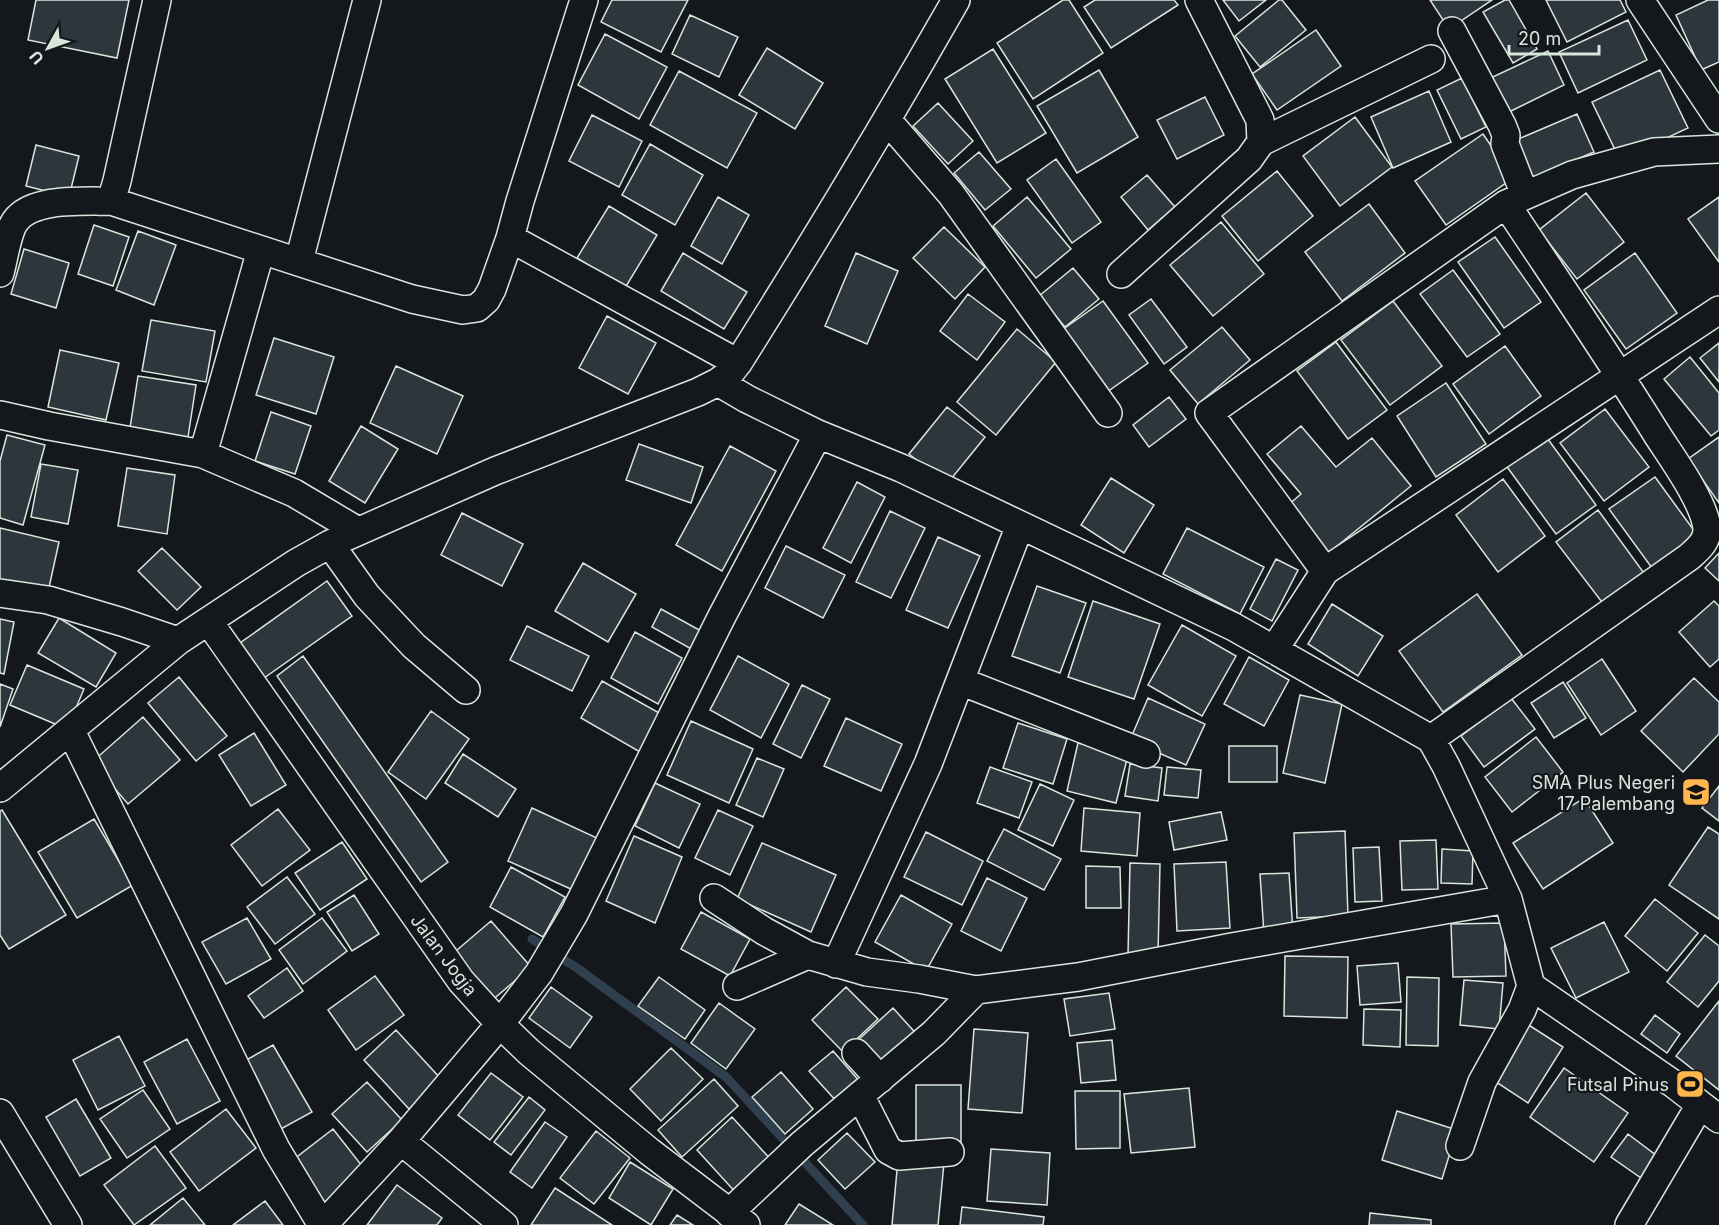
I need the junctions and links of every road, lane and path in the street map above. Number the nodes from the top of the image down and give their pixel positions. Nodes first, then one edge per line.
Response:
1 (157, 0) edge
2 (367, 0) edge
3 (956, 0) edge
4 (1199, 0) edge
5 (1640, 0) edge
6 (578, 2) edge
7 (1452, 31) dead end
8 (1431, 59) dead end
9 (1719, 119) edge
10 (888, 121) junction
11 (1261, 142) junction
12 (1719, 149) edge
13 (1516, 199) junction
14 (111, 201) junction
15 (510, 238) junction
16 (261, 250) junction
17 (299, 261) junction
18 (0, 273) edge
19 (1121, 274) dead end
20 (1719, 310) edge
21 (738, 363) junction
22 (1620, 375) junction
23 (718, 382) junction
24 (1108, 413) dead end
25 (0, 415) edge
26 (818, 434) junction
27 (203, 454) junction
28 (1020, 525) junction
29 (358, 531) junction
30 (330, 544) junction
31 (1325, 571) junction
32 (0, 593) edge
33 (209, 622) junction
34 (178, 641) junction
35 (1275, 650) junction
36 (960, 681) junction
37 (466, 690) dead end
38 (71, 731) junction
39 (1431, 739) junction
40 (1146, 754) dead end
41 (0, 788) edge
42 (714, 898) dead end
43 (1508, 899) junction
44 (808, 955) junction
45 (836, 964) junction
46 (737, 986) dead end
47 (1531, 986) junction
48 (976, 990) junction
49 (500, 1024) junction
50 (856, 1053) dead end
51 (870, 1087) junction
52 (1710, 1112) edge
53 (0, 1113) edge
54 (401, 1141) junction
55 (1460, 1146) dead end
56 (950, 1152) dead end
57 (737, 1219) edge
58 (68, 1225) edge
59 (322, 1225) edge
60 (504, 1225) edge
61 (1629, 1225) edge

1 - 14 street
2 - 17 street
3 - 10 street
4 - 11 street
5 - 9 street
6 - 15 street
7 - 13 street
8 - 11 street
10 - 21 street
10 - 24 street
11 - 19 street
12 - 13 street
13 - 22 street
13 - 31 street
14 - 16 street
14 - 18 street
15 - 17 street
15 - 21 street
16 - 17 street
16 - 27 street
20 - 22 street
21 - 23 street
22 - 31 street
22 - 39 street
23 - 26 street
23 - 29 street
25 - 27 street
26 - 28 street
26 - 49 street
27 - 29 street
28 - 35 street
28 - 36 street
29 - 30 street
30 - 33 street
30 - 37 street
31 - 35 street
32 - 34 street
33 - 34 street
33 - 49 street, Jalan Jogja
34 - 38 street
35 - 39 street
36 - 40 street
36 - 45 street
38 - 41 street
38 - 59 street
39 - 43 street
42 - 44 street
43 - 47 street
43 - 48 street
44 - 45 street
44 - 46 street
45 - 48 street
47 - 52 street
47 - 55 street
48 - 51 street
49 - 54 street
49 - 57 street, Jalan Jogja
50 - 51 street
51 - 56 street
51 - 57 street
52 - 61 street
53 - 58 street
54 - 59 street
54 - 60 street

